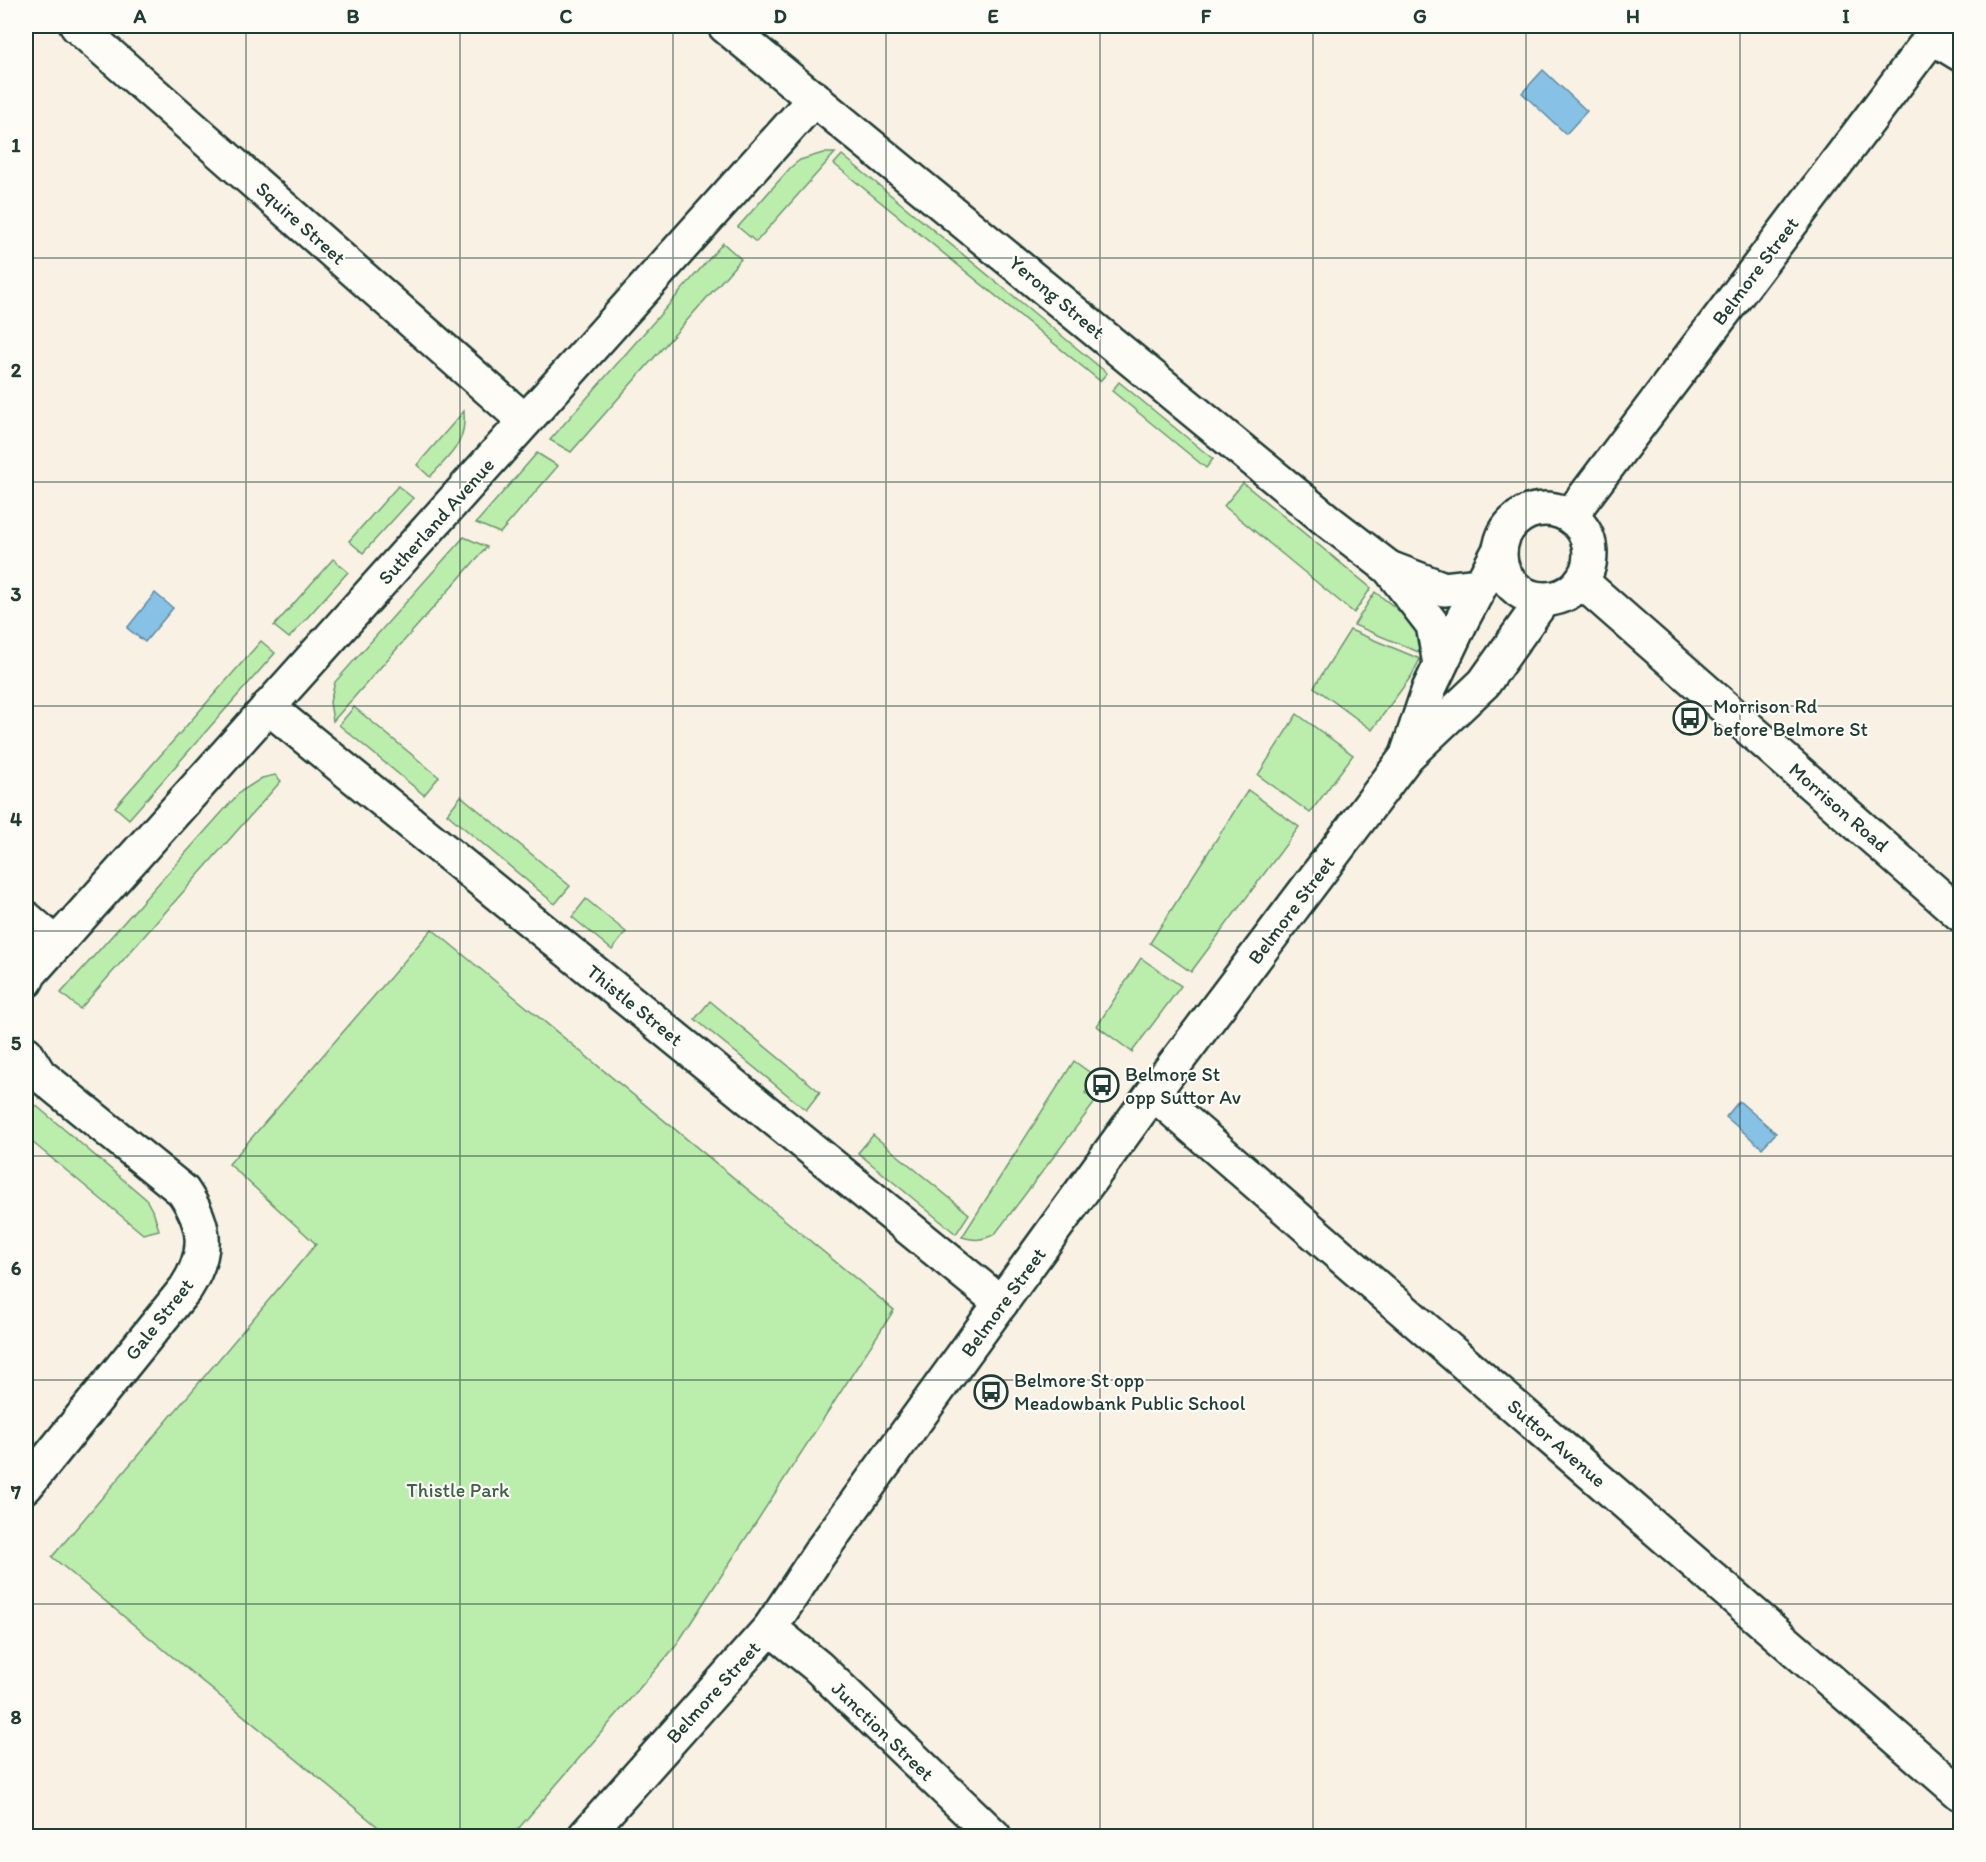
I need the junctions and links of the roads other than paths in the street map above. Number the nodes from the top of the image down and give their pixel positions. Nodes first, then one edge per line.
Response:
1 (77, 26) edge
2 (725, 26) edge
3 (1936, 31) edge
4 (1960, 54) edge
5 (815, 98) junction
6 (525, 421) junction
7 (1569, 516) junction
8 (1500, 549) junction
9 (1389, 568) junction
10 (1581, 581) junction
11 (1480, 585) junction
12 (1543, 600) junction
13 (1440, 664) junction
14 (268, 707) junction
15 (1407, 756) junction
16 (1960, 914) edge
17 (26, 918) edge
18 (56, 944) junction
19 (26, 981) edge
20 (26, 1053) edge
21 (1153, 1093) junction
22 (1002, 1303) junction
23 (26, 1486) edge
24 (770, 1628) junction
25 (1960, 1793) edge
26 (585, 1836) edge
27 (994, 1836) edge

1 - 6 street, Squire Street
2 - 5 street, Yerong Street
3 - 4 street
3 - 7 street, Belmore Street
5 - 6 street, Sutherland Avenue
5 - 9 street, Yerong Street
6 - 14 street, Sutherland Avenue
7 - 8 street
7 - 10 street
8 - 11 street, Belmore Street
8 - 12 street
9 - 11 street, Yerong Street
9 - 13 street, Yerong Street
10 - 12 street
10 - 16 street, Morrison Road
11 - 13 street, Belmore Street
12 - 15 street, Belmore Street
13 - 15 street, Belmore Street
14 - 18 street, Sutherland Avenue
14 - 22 street, Thistle Street
15 - 21 street, Belmore Street
17 - 18 street
18 - 19 street
20 - 23 street, Gale Street
21 - 22 street, Belmore Street
21 - 25 street, Suttor Avenue
22 - 24 street, Belmore Street
24 - 26 street, Belmore Street
24 - 27 street, Junction Street

